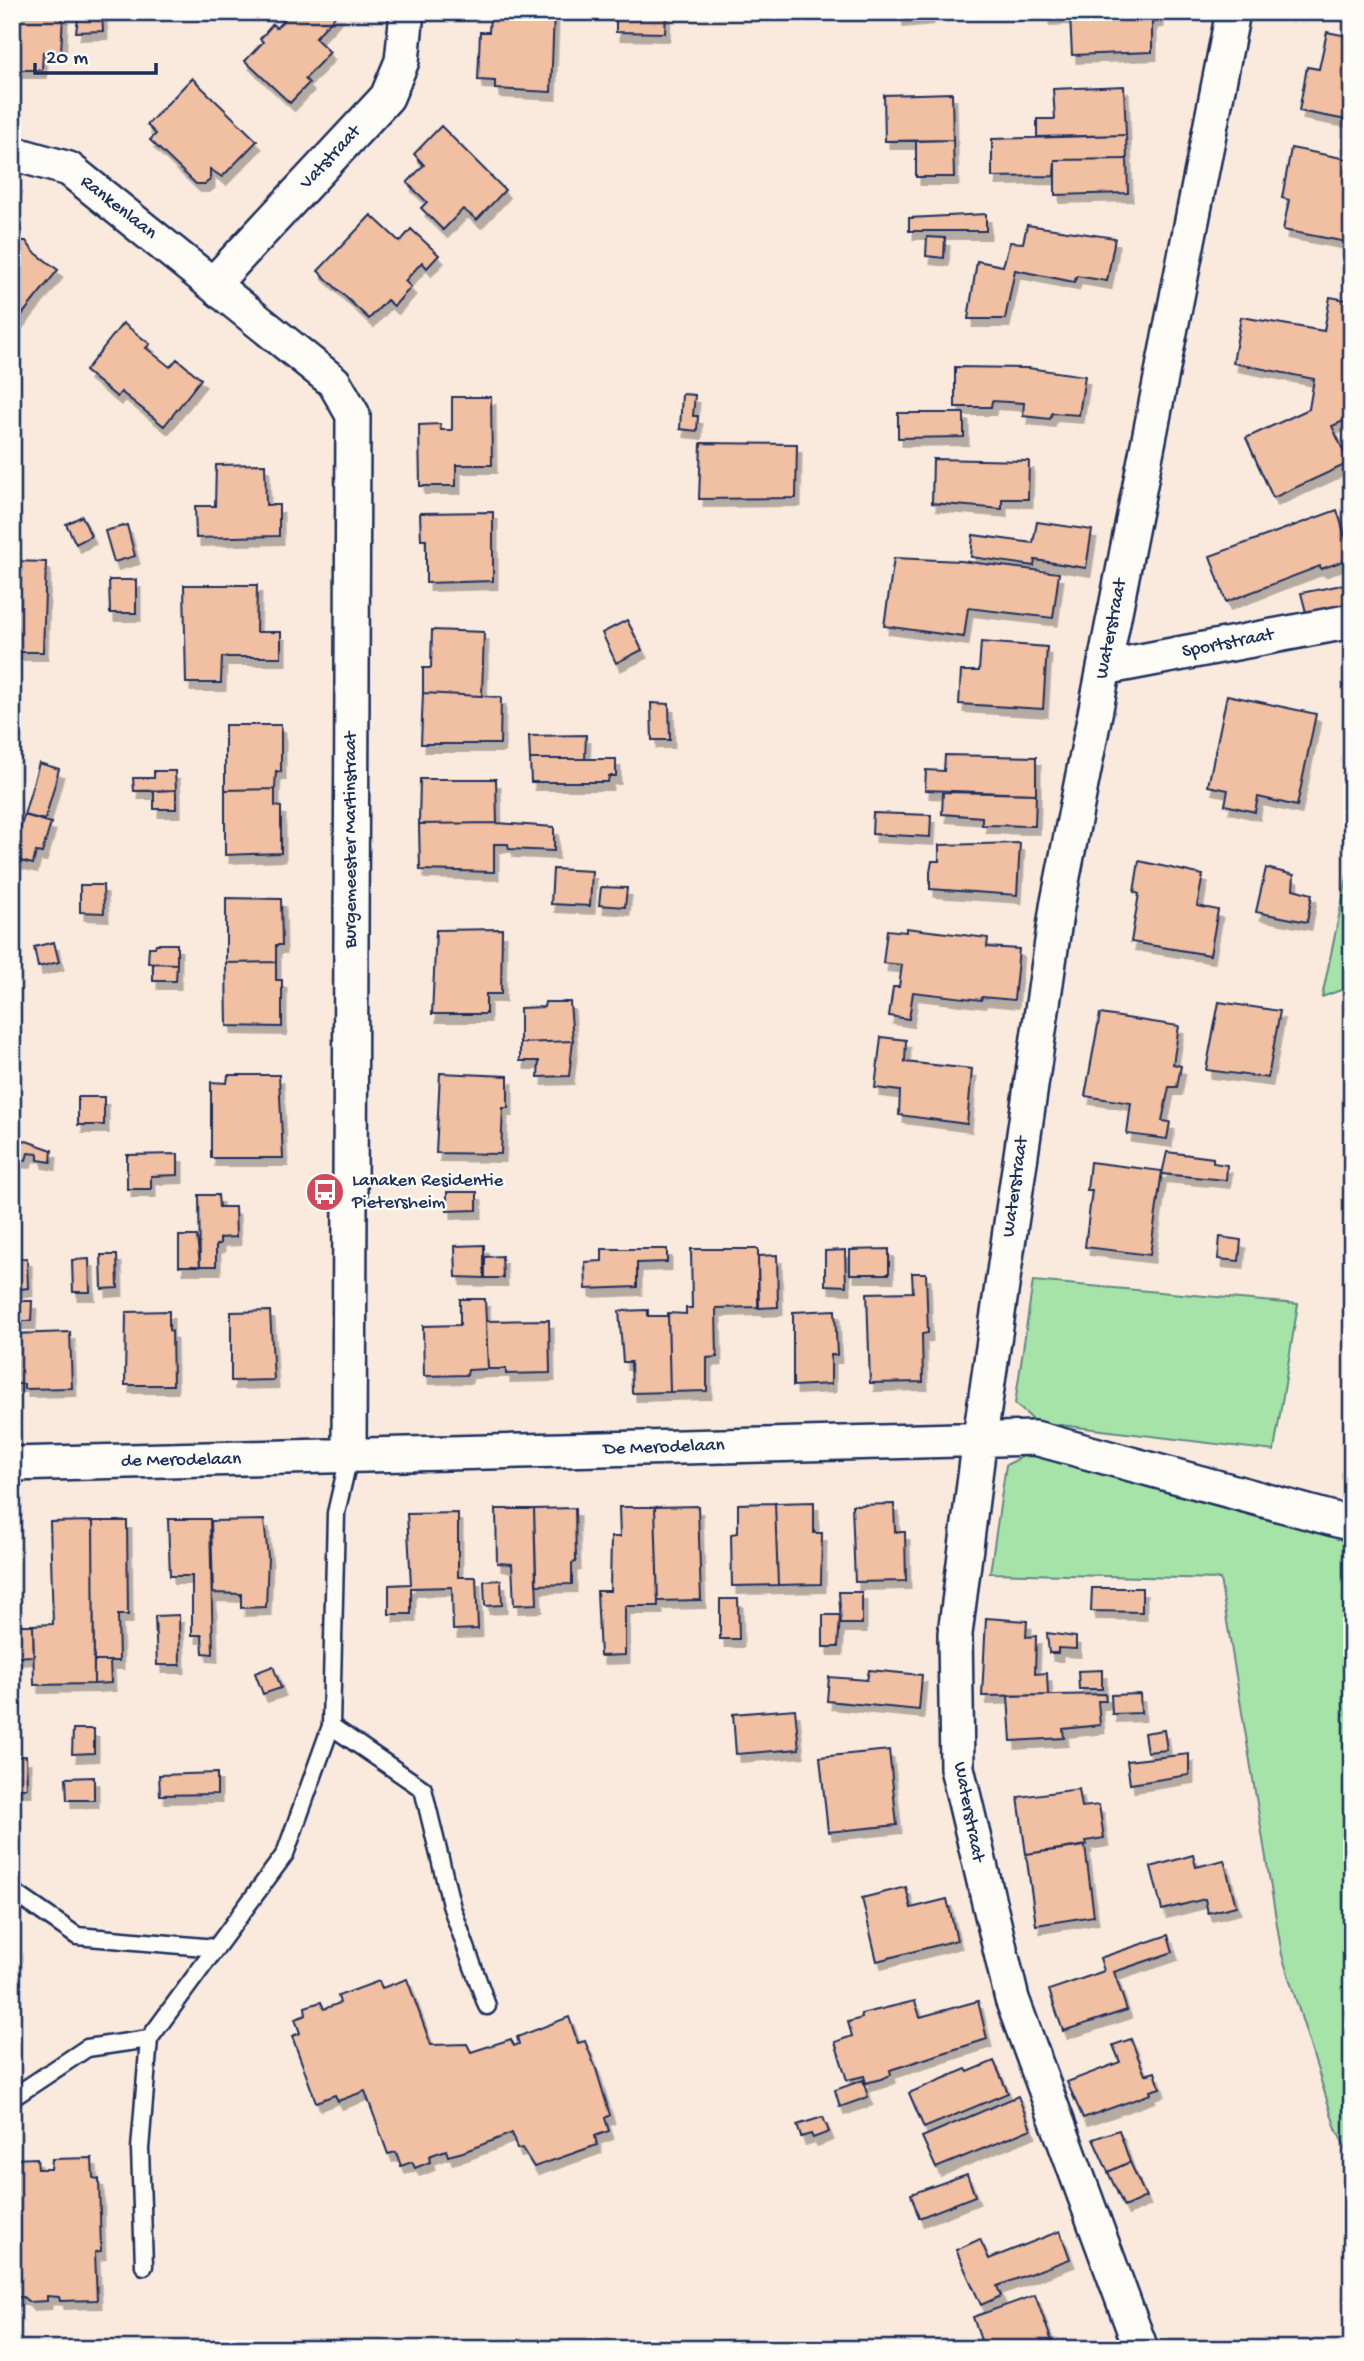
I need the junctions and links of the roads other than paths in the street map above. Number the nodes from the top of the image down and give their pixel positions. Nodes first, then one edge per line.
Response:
1 (407, 12) edge
2 (1233, 12) edge
3 (12, 153) edge
4 (214, 283) junction
5 (1352, 621) edge
6 (1104, 667) junction
7 (980, 1437) junction
8 (349, 1457) junction
9 (12, 1464) edge
10 (1352, 1524) edge
11 (331, 1726) junction
12 (12, 1891) edge
13 (216, 1948) junction
14 (487, 2006) dead end
15 (149, 2039) junction
16 (12, 2098) edge
17 (144, 2266) dead end
18 (1141, 2349) edge

1 - 4 street, Vatstraat
2 - 6 street, Waterstraat
3 - 4 street, Rankenlaan
4 - 8 street, Burgemeester Martinstraat
5 - 6 street, Sportstraat
6 - 7 street, Waterstraat
7 - 8 street, De Merodelaan
7 - 10 street, De Merodelaan
7 - 18 street, Waterstraat
8 - 9 street, de Merodelaan
8 - 11 lane
11 - 13 lane
11 - 14 lane
12 - 13 lane
13 - 15 lane
15 - 16 lane
15 - 17 lane

